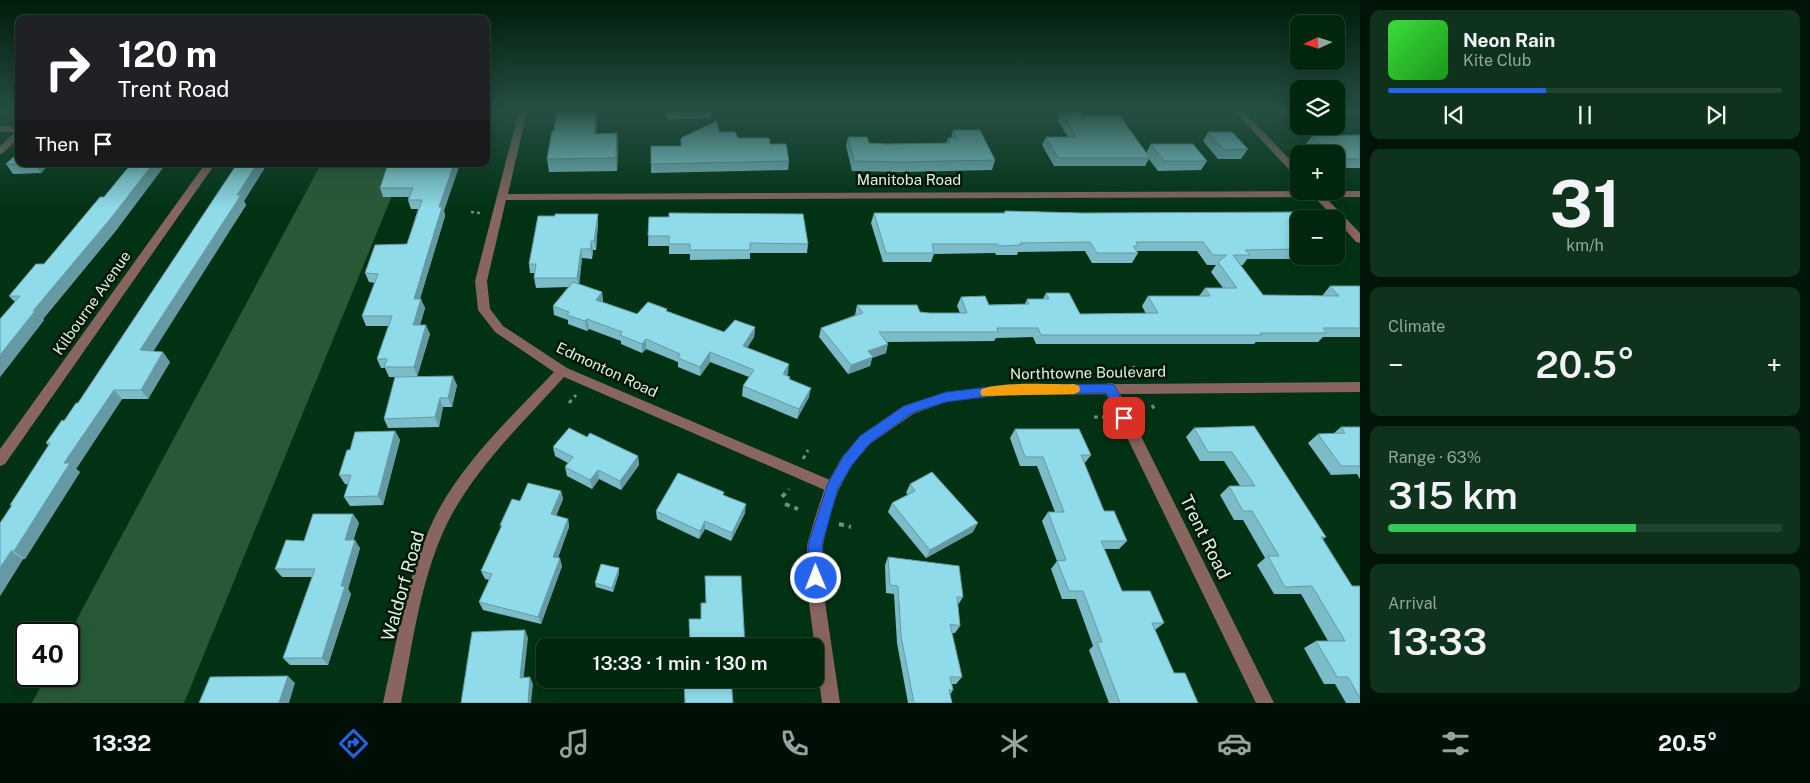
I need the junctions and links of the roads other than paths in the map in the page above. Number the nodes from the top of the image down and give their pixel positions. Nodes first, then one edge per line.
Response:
1 (515, 144) edge
2 (1269, 144) edge
3 (1290, 166) edge
4 (208, 167) edge
5 (1290, 193) edge
6 (1345, 194) edge
7 (1360, 194) edge
8 (502, 197) junction
9 (1323, 200) edge
10 (1360, 240) edge
11 (562, 371) junction
12 (1360, 387) edge
13 (1110, 388) junction
14 (0, 460) edge
15 (832, 487) junction
16 (392, 703) edge
17 (831, 703) edge
18 (1265, 703) edge

1 - 8 street, Edmonton Road
2 - 3 street
4 - 14 street, Kilbourne Avenue
5 - 8 street, Manitoba Road
6 - 7 street, Manitoba Road
8 - 11 street, Edmonton Road
9 - 10 street
11 - 15 street, Edmonton Road
11 - 16 street, Waldorf Road
12 - 13 street, Northtowne Boulevard
13 - 15 street, Northtowne Boulevard
13 - 18 street, Trent Road
15 - 17 street, Northtowne Boulevard

